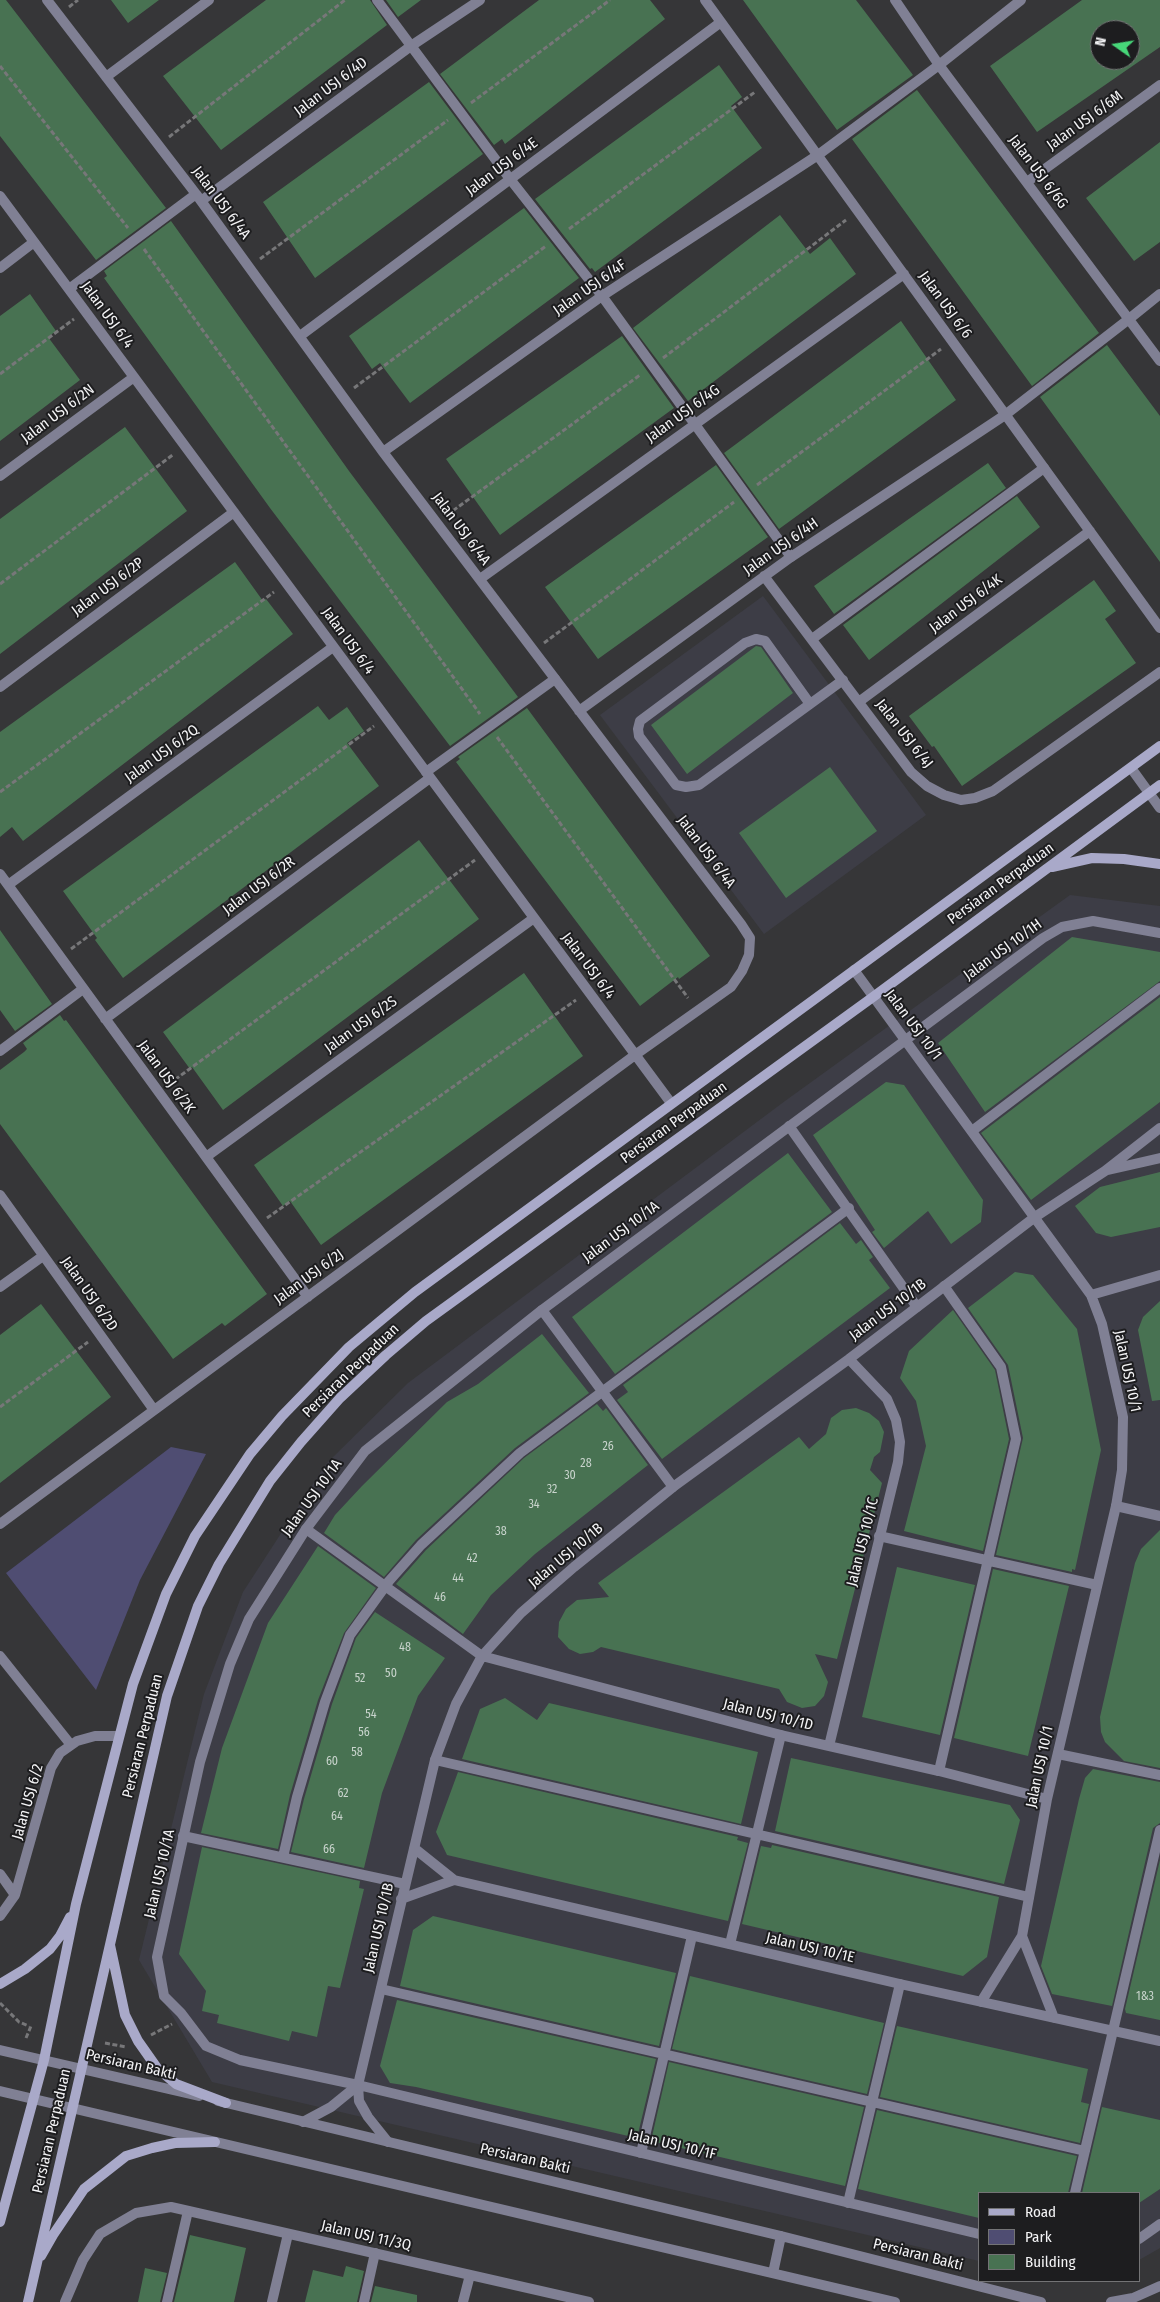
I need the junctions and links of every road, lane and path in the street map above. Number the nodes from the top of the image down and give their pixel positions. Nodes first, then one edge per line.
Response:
1 (47, 0) edge
2 (209, 0) edge
3 (345, 0) edge
4 (377, 0) edge
5 (480, 0) edge
6 (610, 0) edge
7 (705, 0) edge
8 (895, 0) edge
9 (1021, 0) edge
10 (721, 22) junction
11 (412, 46) junction
12 (939, 65) junction
13 (0, 66) edge
14 (106, 77) junction
15 (1160, 85) edge
16 (460, 112) junction
17 (159, 145) junction
18 (818, 155) junction
19 (510, 179) junction
20 (1027, 182) junction
21 (0, 196) edge
22 (199, 198) junction
23 (136, 238) junction
24 (34, 242) junction
25 (250, 267) junction
26 (0, 268) edge
27 (904, 274) junction
28 (69, 289) junction
29 (1160, 294) edge
30 (602, 296) junction
31 (85, 310) junction
32 (1129, 319) junction
33 (300, 336) junction
34 (1160, 361) edge
35 (0, 374) edge
36 (134, 376) junction
37 (1005, 415) junction
38 (696, 424) junction
39 (185, 446) junction
40 (384, 452) junction
41 (1044, 468) junction
42 (0, 476) edge
43 (234, 512) junction
44 (1090, 531) junction
45 (791, 557) junction
46 (764, 576) junction
47 (480, 579) junction
48 (286, 582) junction
49 (0, 584) edge
50 (1160, 628) edge
51 (812, 639) junction
52 (333, 647) junction
53 (1160, 672) edge
54 (555, 679) junction
55 (843, 680) junction
56 (0, 687) edge
57 (860, 701) junction
58 (810, 704) junction
59 (579, 711) junction
60 (385, 717) junction
61 (489, 727) junction
62 (1160, 747) edge
63 (1131, 768) junction
64 (428, 775) junction
65 (1160, 785) edge
66 (0, 792) edge
67 (1149, 793) junction
68 (1160, 808) edge
69 (485, 852) junction
70 (1160, 864) edge
71 (1049, 867) junction
72 (0, 874) edge
73 (8, 885) junction
74 (534, 918) junction
75 (1160, 933) edge
76 (60, 957) junction
77 (854, 970) junction
78 (1160, 988) edge
79 (84, 989) junction
80 (588, 992) junction
81 (873, 997) junction
82 (697, 1011) junction
83 (105, 1019) junction
84 (905, 1039) junction
85 (0, 1051) edge
86 (635, 1055) junction
87 (158, 1091) junction
88 (671, 1103) junction
89 (789, 1126) junction
90 (1160, 1128) edge
91 (972, 1131) junction
92 (206, 1157) junction
93 (1160, 1158) edge
94 (1105, 1171) junction
95 (0, 1195) edge
96 (849, 1208) junction
97 (1035, 1217) junction
98 (256, 1226) junction
99 (43, 1256) junction
100 (1160, 1275) edge
101 (944, 1286) junction
102 (0, 1287) edge
103 (1091, 1296) junction
104 (308, 1297) junction
105 (917, 1306) junction
106 (542, 1310) junction
107 (99, 1334) junction
108 (849, 1358) junction
109 (604, 1393) junction
110 (0, 1407) edge
111 (154, 1410) junction
112 (673, 1487) junction
113 (1116, 1506) junction
114 (1160, 1516) edge
115 (0, 1524) edge
116 (306, 1529) junction
117 (879, 1536) junction
118 (988, 1561) junction
119 (1097, 1585) junction
120 (385, 1586) junction
121 (0, 1656) edge
122 (482, 1656) junction
123 (781, 1734) junction
124 (119, 1736) junction
125 (71, 1745) junction
126 (829, 1746) junction
127 (1058, 1754) junction
128 (435, 1760) junction
129 (939, 1771) junction
130 (1160, 1775) edge
131 (1048, 1799) junction
132 (1160, 1830) edge
133 (757, 1834) junction
134 (184, 1836) junction
135 (414, 1848) junction
136 (283, 1857) junction
137 (0, 1874) edge
138 (454, 1880) junction
139 (405, 1884) junction
140 (15, 1895) junction
141 (1029, 1897) junction
142 (401, 1899) junction
143 (76, 1904) junction
144 (0, 1916) edge
145 (692, 1936) junction
146 (1022, 1936) junction
147 (110, 1942) junction
148 (730, 1944) junction
149 (0, 1984) edge
150 (900, 1984) junction
151 (381, 1989) junction
152 (981, 2002) junction
153 (0, 2003) edge
154 (1054, 2018) junction
155 (178, 2021) dead end
156 (29, 2026) junction
157 (39, 2028) dead end
158 (1114, 2030) junction
159 (146, 2037) dead end
160 (26, 2038) dead end
161 (1160, 2041) edge
162 (105, 2043) dead end
163 (132, 2044) dead end
164 (0, 2050) edge
165 (665, 2055) junction
166 (44, 2060) junction
167 (82, 2069) junction
168 (358, 2085) junction
169 (0, 2091) edge
170 (34, 2098) junction
171 (226, 2103) junction
172 (872, 2104) junction
173 (73, 2107) junction
174 (303, 2122) junction
175 (215, 2142) junction
176 (388, 2142) junction
177 (1085, 2151) junction
178 (641, 2154) junction
179 (1075, 2192) edge
180 (848, 2203) junction
181 (188, 2210) junction
182 (0, 2222) edge
183 (1160, 2224) edge
184 (288, 2234) junction
185 (978, 2234) edge
186 (781, 2236) junction
187 (1140, 2238) edge
188 (375, 2253) junction
189 (35, 2268) junction
190 (773, 2273) junction
191 (470, 2275) junction
192 (1160, 2286) edge
193 (864, 2298) edge
194 (568, 2300) edge
195 (28, 2302) edge
196 (65, 2302) edge
197 (167, 2302) edge
198 (272, 2302) edge
199 (364, 2302) edge
200 (463, 2302) edge
201 (589, 2302) edge
202 (895, 2302) edge
203 (1042, 2302) edge
204 (1111, 2302) edge

1 - 14 street, Jalan USJ 6/4A
2 - 14 street
3 - 17 path
4 - 11 street
5 - 11 street, Jalan USJ 6/4D
6 - 16 path
7 - 10 street, Jalan USJ 6/6
8 - 12 street, Jalan USJ 6/6G
9 - 12 street, Jalan USJ 6/4F
10 - 18 street, Jalan USJ 6/6
10 - 19 street, Jalan USJ 6/4E
11 - 16 street
11 - 22 street, Jalan USJ 6/4D
12 - 18 street, Jalan USJ 6/4F
12 - 20 street, Jalan USJ 6/6G
13 - 23 path
14 - 17 street, Jalan USJ 6/4A
15 - 20 street, Jalan USJ 6/6M
16 - 19 street
16 - 25 path
17 - 22 street, Jalan USJ 6/4A
18 - 27 street, Jalan USJ 6/6
18 - 30 street, Jalan USJ 6/4F
19 - 30 street
19 - 33 street, Jalan USJ 6/4E
20 - 32 street, Jalan USJ 6/6G
21 - 24 street, Jalan USJ 6/4
22 - 23 street, Jalan USJ 6/4D
22 - 25 street, Jalan USJ 6/4A
23 - 28 street, Jalan USJ 6/4D
23 - 61 path
24 - 26 street
24 - 28 street, Jalan USJ 6/4
25 - 33 street, Jalan USJ 6/4A
27 - 37 street, Jalan USJ 6/6
27 - 38 street, Jalan USJ 6/4G
28 - 31 street, Jalan USJ 6/4
29 - 32 street, Jalan USJ 6/4H
30 - 38 street
30 - 40 street, Jalan USJ 6/4F
31 - 35 path
31 - 36 street, Jalan USJ 6/4
32 - 34 street, Jalan USJ 6/6G
32 - 37 street, Jalan USJ 6/4H
33 - 40 street, Jalan USJ 6/4A
36 - 39 street, Jalan USJ 6/4
36 - 42 street, Jalan USJ 6/2N
37 - 41 street, Jalan USJ 6/6
37 - 45 street, Jalan USJ 6/4H
38 - 45 street
38 - 47 street, Jalan USJ 6/4G
39 - 43 street, Jalan USJ 6/4
39 - 49 path
40 - 47 street, Jalan USJ 6/4A
41 - 44 street, Jalan USJ 6/6
41 - 51 street
43 - 48 street, Jalan USJ 6/4
43 - 56 street, Jalan USJ 6/2P
44 - 50 street, Jalan USJ 6/6
44 - 57 street, Jalan USJ 6/4K
45 - 46 street, Jalan USJ 6/4H
46 - 51 street, Jalan USJ 6/4J
46 - 59 street, Jalan USJ 6/4H
47 - 54 street, Jalan USJ 6/4A
48 - 52 street, Jalan USJ 6/4
48 - 66 path
51 - 55 street, Jalan USJ 6/4J
52 - 60 street, Jalan USJ 6/4
52 - 73 street, Jalan USJ 6/2Q
53 - 57 street, Jalan USJ 6/4J
54 - 59 street, Jalan USJ 6/4A
54 - 61 street, Jalan USJ 6/2R
55 - 57 street, Jalan USJ 6/4J
55 - 58 street
58 - 58 street
59 - 82 street, Jalan USJ 6/4A
60 - 64 street, Jalan USJ 6/4
60 - 76 path
61 - 64 street, Jalan USJ 6/2R
61 - 82 path
62 - 63 main road, Persiaran Perpaduan
63 - 67 street
63 - 77 main road, Persiaran Perpaduan
64 - 69 street, Jalan USJ 6/4
64 - 83 street, Jalan USJ 6/2R
65 - 67 main road, Persiaran Perpaduan
67 - 68 street
67 - 71 main road, Persiaran Perpaduan
69 - 74 street, Jalan USJ 6/4
69 - 87 path
70 - 71 main road
71 - 81 main road, Persiaran Perpaduan
72 - 73 street, Jalan USJ 6/2K
73 - 76 street, Jalan USJ 6/2K
74 - 80 street, Jalan USJ 6/4
74 - 92 street, Jalan USJ 6/2S
75 - 84 street, Jalan USJ 10/1H
76 - 79 street, Jalan USJ 6/2K
77 - 81 street, Jalan USJ 10/1
77 - 88 main road, Persiaran Perpaduan
78 - 91 street
79 - 83 street, Jalan USJ 6/2K
79 - 85 street
80 - 86 street, Jalan USJ 6/4
80 - 98 path
81 - 84 street, Jalan USJ 10/1
81 - 147 main road, Persiaran Perpaduan
82 - 86 street, Jalan USJ 6/4A
83 - 87 street, Jalan USJ 6/2K
84 - 89 street, Jalan USJ 10/1A
84 - 91 street, Jalan USJ 10/1
86 - 88 street, Jalan USJ 6/4
86 - 104 street, Jalan USJ 6/2J
87 - 92 street, Jalan USJ 6/2K
88 - 124 main road, Persiaran Perpaduan
89 - 96 street
89 - 106 street, Jalan USJ 10/1A
90 - 94 street, Jalan USJ 10/1B
91 - 97 street, Jalan USJ 10/1
92 - 98 street, Jalan USJ 6/2K
93 - 94 street
94 - 97 street, Jalan USJ 10/1B
95 - 99 street, Jalan USJ 6/2D
96 - 105 street
96 - 109 street
97 - 101 street, Jalan USJ 10/1B
97 - 103 street, Jalan USJ 10/1
98 - 104 street, Jalan USJ 6/2K
99 - 102 street
99 - 107 street, Jalan USJ 6/2D
100 - 103 street
101 - 105 street, Jalan USJ 10/1B
101 - 118 street
103 - 113 street, Jalan USJ 10/1
104 - 111 street, Jalan USJ 6/2J
105 - 108 street, Jalan USJ 10/1B
106 - 109 street
106 - 116 street, Jalan USJ 10/1A
107 - 110 path
107 - 111 street, Jalan USJ 6/2D
108 - 112 street, Jalan USJ 10/1B
108 - 117 street, Jalan USJ 10/1C
109 - 112 street
109 - 120 street
111 - 115 street, Jalan USJ 6/2J
112 - 122 street, Jalan USJ 10/1B
113 - 114 street
113 - 119 street, Jalan USJ 10/1
116 - 120 street
116 - 134 street, Jalan USJ 10/1A
117 - 118 street
117 - 126 street, Jalan USJ 10/1C
118 - 119 street
118 - 129 street
119 - 127 street, Jalan USJ 10/1
120 - 122 street
120 - 136 street
121 - 125 street
122 - 123 street, Jalan USJ 10/1D
122 - 128 street, Jalan USJ 10/1B
123 - 126 street, Jalan USJ 10/1D
123 - 133 street
124 - 125 street, Jalan USJ 6/2
124 - 143 main road, Persiaran Perpaduan
125 - 140 street, Jalan USJ 6/2
126 - 129 street, Jalan USJ 10/1D
127 - 130 street
127 - 131 street, Jalan USJ 10/1
128 - 133 street
128 - 135 street, Jalan USJ 10/1B
129 - 131 street, Jalan USJ 10/1D
131 - 141 street, Jalan USJ 10/1
132 - 158 street
133 - 141 street
133 - 148 street
134 - 136 street
134 - 168 street, Jalan USJ 10/1A
135 - 138 street, Jalan USJ 10/1E
135 - 139 street, Jalan USJ 10/1B
136 - 139 street
137 - 140 street
138 - 142 street
138 - 145 street, Jalan USJ 10/1E
139 - 142 street, Jalan USJ 10/1B
140 - 144 street, Jalan USJ 6/2
141 - 146 street, Jalan USJ 10/1
142 - 151 street, Jalan USJ 10/1B
143 - 149 main road
143 - 166 main road, Persiaran Perpaduan
145 - 148 street, Jalan USJ 10/1E
145 - 165 street
146 - 152 street, Jalan USJ 10/1
146 - 154 street
147 - 167 main road, Persiaran Perpaduan
147 - 171 main road
148 - 150 street, Jalan USJ 10/1E
150 - 152 street, Jalan USJ 10/1E
150 - 172 street
151 - 165 street
151 - 168 street, Jalan USJ 10/1B
152 - 154 street, Jalan USJ 10/1E
153 - 156 path
154 - 158 street, Jalan USJ 10/1E
155 - 159 path
156 - 157 path
156 - 160 path
158 - 161 street, Jalan USJ 10/1E
158 - 177 street
162 - 163 path
164 - 166 street, Persiaran Bakti
165 - 172 street
165 - 178 street
166 - 167 street, Persiaran Bakti
166 - 170 main road, Persiaran Perpaduan
167 - 171 street, Persiaran Bakti
167 - 173 main road, Persiaran Perpaduan
168 - 174 street
168 - 176 street, Jalan USJ 10/1B
168 - 178 street, Jalan USJ 10/1F
169 - 170 street
170 - 173 street
170 - 182 main road, Persiaran Perpaduan
171 - 174 street, Persiaran Bakti
172 - 177 street
172 - 180 street
173 - 175 street
173 - 189 main road, Persiaran Perpaduan
174 - 176 street, Persiaran Bakti
175 - 189 main road
175 - 190 street
176 - 186 street, Persiaran Bakti
177 - 179 street
178 - 180 street, Jalan USJ 10/1F
180 - 185 street, Jalan USJ 10/1F
181 - 184 street, Jalan USJ 11/3Q
181 - 196 street, Jalan USJ 11/3Q
181 - 197 street
183 - 187 street
184 - 188 street, Jalan USJ 11/3Q
184 - 198 street
186 - 190 street
186 - 203 street, Persiaran Bakti
188 - 191 street, Jalan USJ 11/3Q
188 - 199 street
189 - 195 main road, Persiaran Perpaduan
190 - 193 street
191 - 194 street, Jalan USJ 11/3Q
191 - 200 street
192 - 204 street
193 - 202 street
194 - 201 street, Jalan USJ 11/3Q

